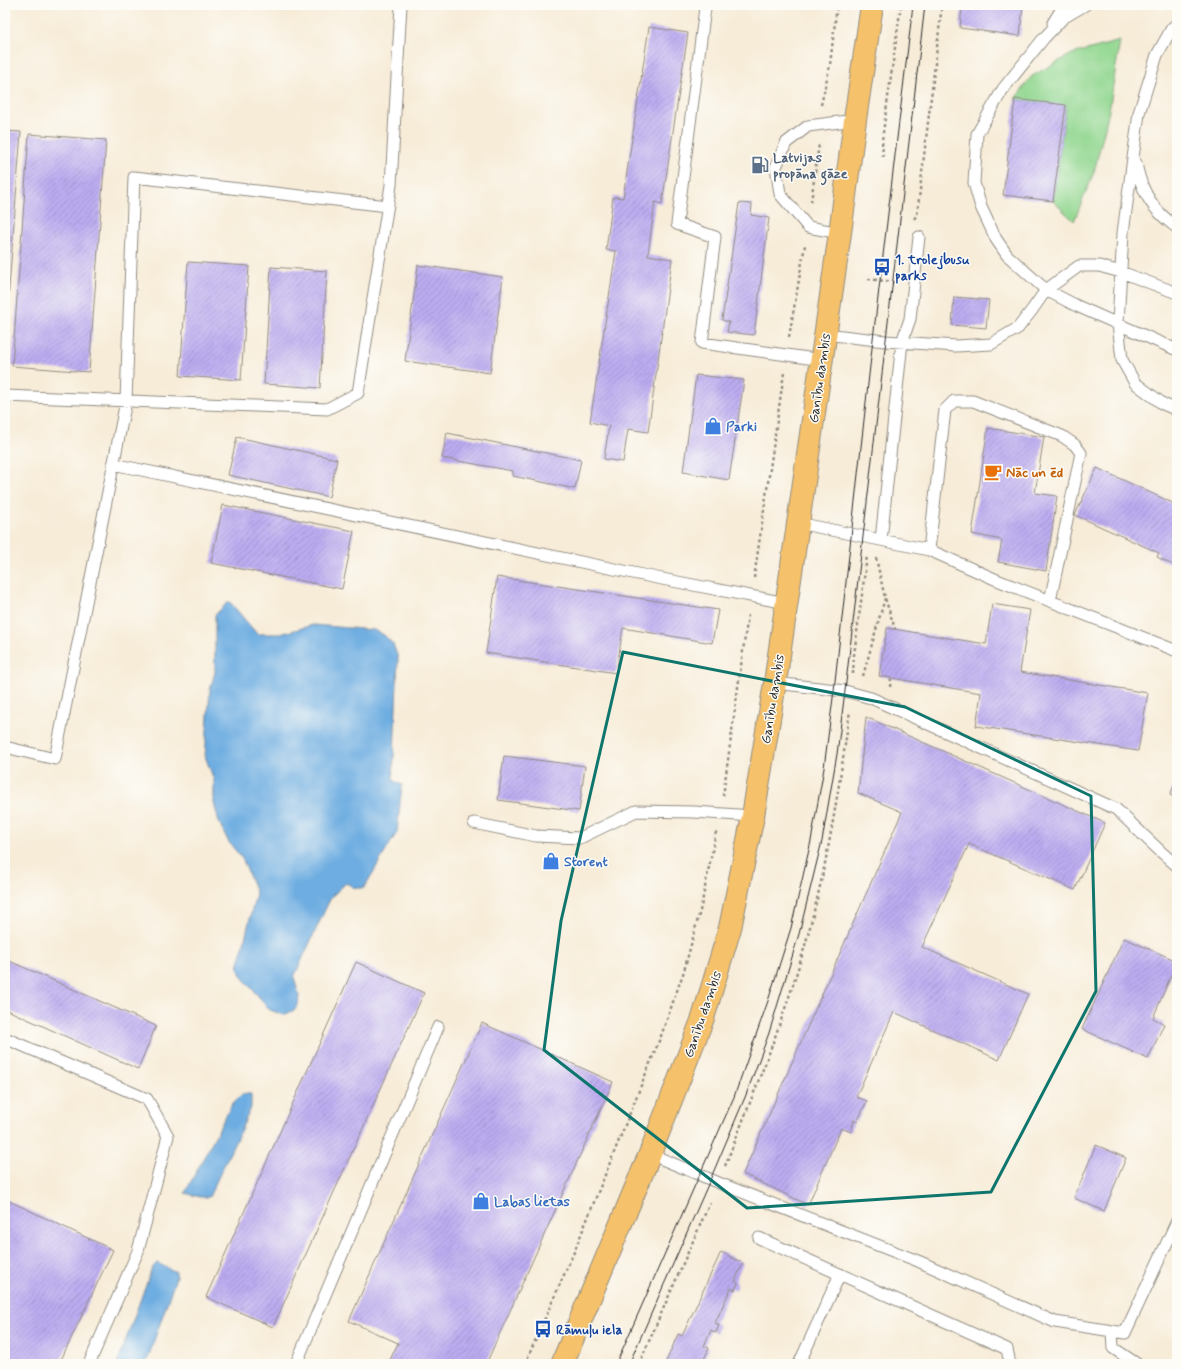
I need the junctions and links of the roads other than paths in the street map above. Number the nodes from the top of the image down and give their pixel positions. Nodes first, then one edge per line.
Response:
1 (401, 5) edge
2 (872, 5) edge
3 (1064, 5) edge
4 (1075, 5) edge
5 (1085, 5) edge
6 (705, 8) dead end
7 (1063, 18) junction
8 (1177, 24) edge
9 (1044, 38) junction
10 (855, 120) junction
11 (1134, 152) junction
12 (388, 206) junction
13 (1177, 228) edge
14 (840, 233) junction
15 (919, 237) dead end
16 (1121, 272) junction
17 (1046, 290) junction
18 (1177, 293) edge
19 (1118, 323) junction
20 (825, 334) junction
21 (902, 342) junction
22 (1177, 350) edge
23 (822, 360) junction
24 (5, 396) edge
25 (126, 400) junction
26 (1177, 410) edge
27 (113, 464) junction
28 (798, 523) junction
29 (877, 539) junction
30 (929, 550) junction
31 (1050, 601) junction
32 (786, 603) junction
33 (1177, 651) edge
34 (775, 683) junction
35 (5, 747) edge
36 (753, 816) junction
37 (474, 824) dead end
38 (1177, 866) edge
39 (438, 1027) dead end
40 (5, 1038) edge
41 (650, 1154) junction
42 (1177, 1221) edge
43 (759, 1238) dead end
44 (840, 1274) junction
45 (1112, 1331) junction
46 (90, 1364) edge
47 (296, 1364) edge
48 (562, 1364) edge
49 (799, 1364) edge
50 (1010, 1364) edge
51 (1137, 1364) edge

1 - 12 lane
2 - 10 main road, Ganību dambis
3 - 9 lane
4 - 7 lane
5 - 7 lane
6 - 23 lane
7 - 9 lane
8 - 11 lane
9 - 17 lane
10 - 14 main road, Ganību dambis
10 - 14 lane
11 - 13 lane
11 - 16 lane
12 - 25 lane
12 - 25 lane
14 - 20 main road, Ganību dambis
15 - 21 lane
16 - 17 lane
16 - 18 lane
16 - 19 lane
17 - 19 lane
17 - 21 lane
19 - 22 lane
19 - 26 lane
20 - 21 lane
20 - 23 main road, Ganību dambis
21 - 29 lane
23 - 28 main road, Ganību dambis
24 - 25 lane
25 - 27 lane
27 - 32 lane
27 - 35 lane
28 - 29 lane
28 - 32 main road, Ganību dambis
29 - 30 lane
30 - 31 lane
30 - 31 lane
31 - 33 lane
32 - 34 main road, Ganību dambis
34 - 36 main road, Ganību dambis
34 - 38 lane
36 - 37 lane
36 - 41 main road, Ganību dambis
39 - 47 lane
40 - 46 lane
41 - 45 lane
41 - 48 main road, Ganību dambis
42 - 45 lane
43 - 44 lane
44 - 49 lane
44 - 50 lane
45 - 51 lane

